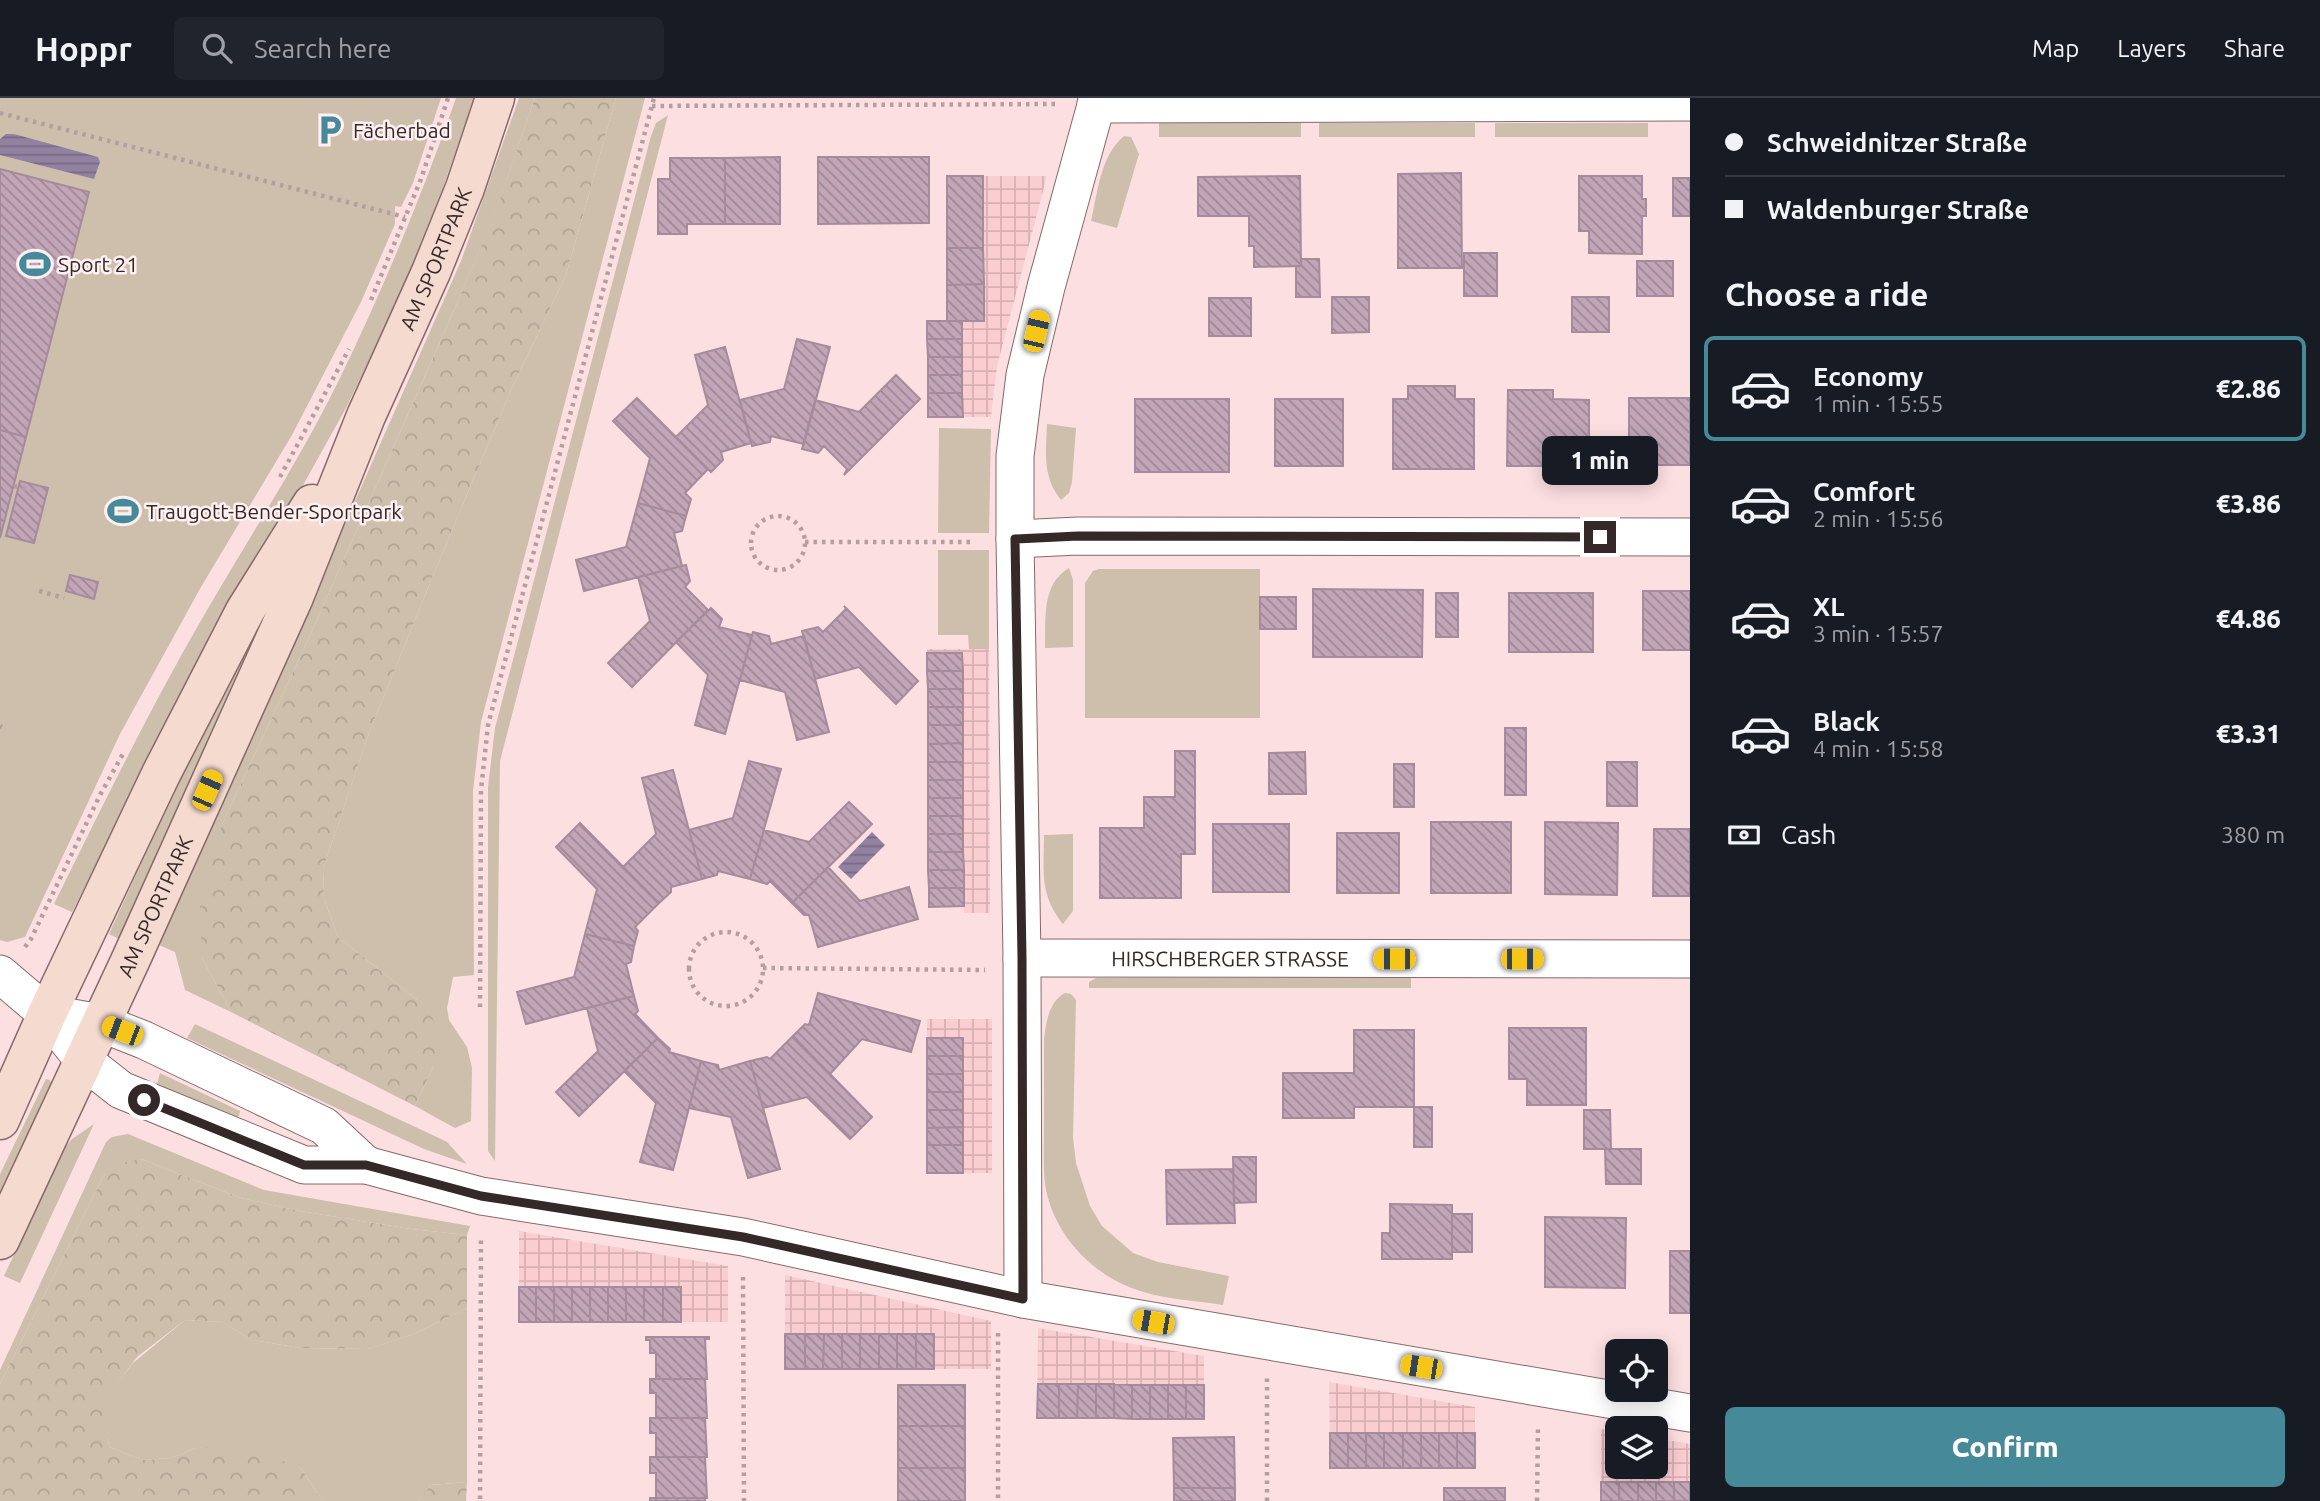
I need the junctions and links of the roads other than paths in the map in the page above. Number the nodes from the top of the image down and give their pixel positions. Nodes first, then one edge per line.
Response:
1 (495, 98) edge
2 (1097, 101) edge
3 (1690, 102) edge
4 (366, 416) junction
5 (1690, 537) edge
6 (1015, 539) junction
7 (1022, 958) junction
8 (1690, 960) edge
9 (0, 974) edge
10 (47, 1014) junction
11 (101, 1023) junction
12 (84, 1061) junction
13 (0, 1119) edge
14 (366, 1165) junction
15 (0, 1240) edge
16 (1023, 1299) junction
17 (1690, 1413) edge

1 - 4 street, AM SPORTPARK
2 - 3 street
2 - 6 street
4 - 10 street, AM SPORTPARK
4 - 11 street, AM SPORTPARK
5 - 6 street
6 - 7 street
7 - 8 street, HIRSCHBERGER STRASSE
7 - 16 street
9 - 10 street
10 - 11 street
10 - 12 street
10 - 13 street, AM SPORTPARK
11 - 12 street, AM SPORTPARK
11 - 14 street
12 - 14 street
12 - 15 street, AM SPORTPARK
14 - 16 street
16 - 17 street

